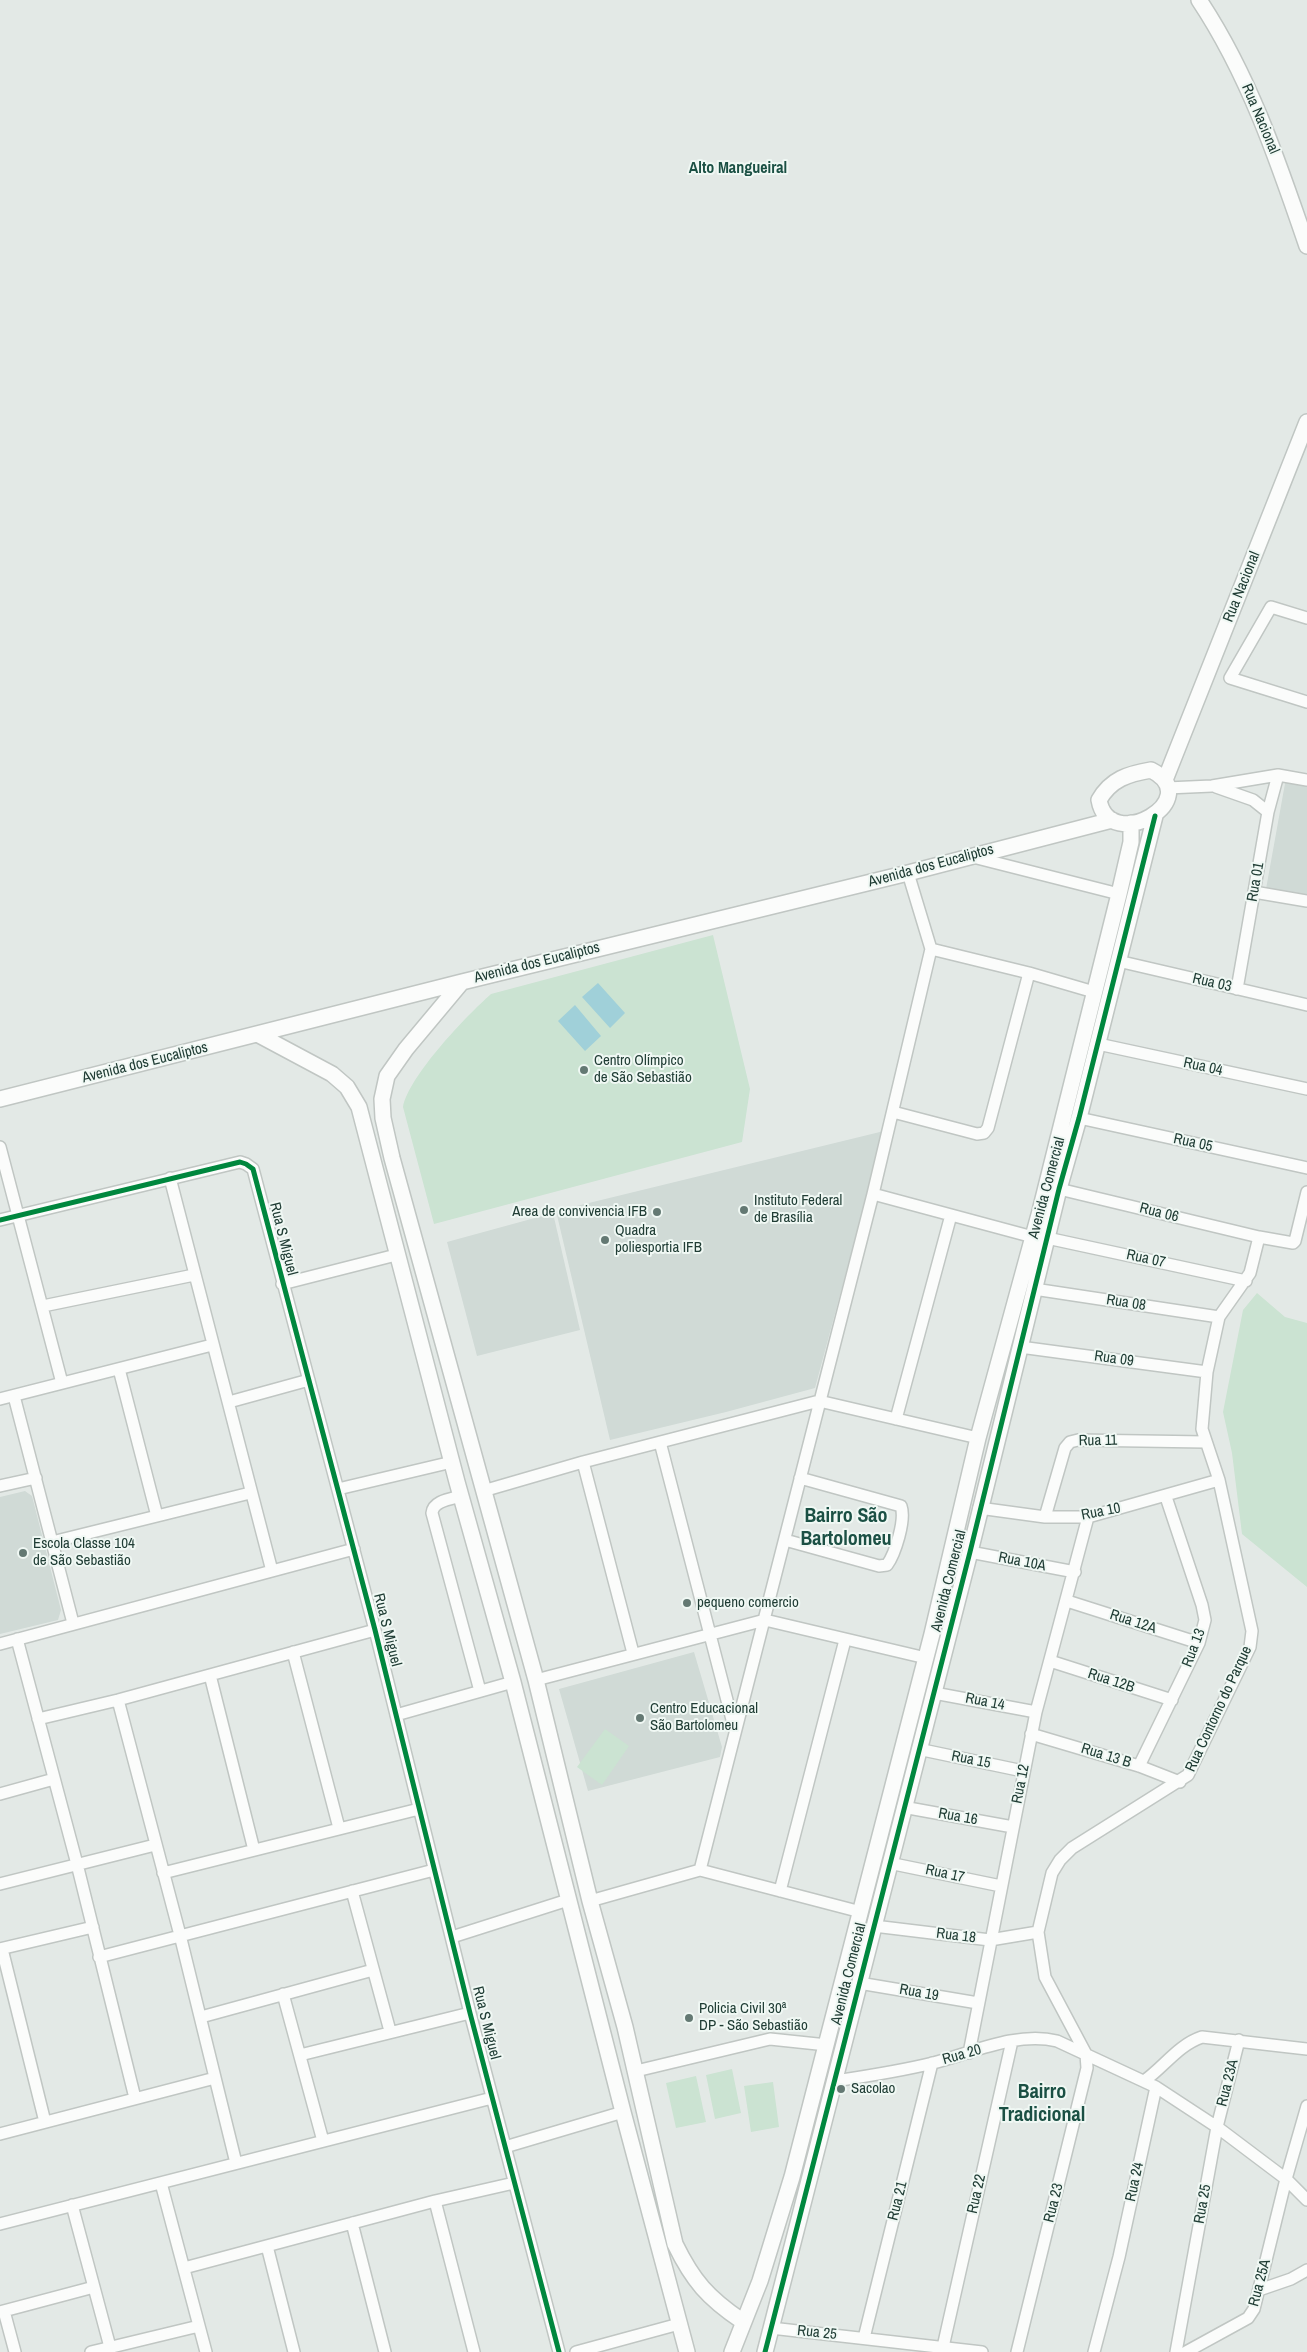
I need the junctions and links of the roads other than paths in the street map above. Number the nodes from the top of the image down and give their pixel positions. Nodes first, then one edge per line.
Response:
1 (1199, 0) edge
2 (1307, 246) edge
3 (1307, 423) edge
4 (1307, 618) edge
5 (1307, 702) edge
6 (1176, 752) junction
7 (1151, 770) junction
8 (1278, 775) junction
9 (1307, 780) edge
10 (1166, 784) junction
11 (1212, 786) junction
12 (1099, 800) junction
13 (1268, 812) junction
14 (1155, 816) junction
15 (1112, 820) junction
16 (1131, 823) junction
17 (1075, 828) junction
18 (969, 856) junction
19 (908, 873) junction
20 (1254, 892) junction
21 (1120, 894) junction
22 (1307, 901) edge
23 (931, 949) junction
24 (1118, 961) junction
25 (1029, 973) junction
26 (462, 982) junction
27 (1237, 989) junction
28 (1094, 992) junction
29 (1307, 1005) edge
30 (259, 1035) junction
31 (1098, 1044) junction
32 (1307, 1089) edge
33 (0, 1099) edge
34 (893, 1112) junction
35 (1079, 1118) junction
36 (0, 1147) edge
37 (392, 1158) junction
38 (373, 1163) junction
39 (1307, 1168) edge
40 (170, 1178) junction
41 (1059, 1189) junction
42 (1307, 1192) edge
43 (873, 1194) junction
44 (1046, 1212) junction
45 (951, 1215) junction
46 (18, 1216) junction
47 (0, 1220) edge
48 (1040, 1237) junction
49 (1259, 1237) junction
50 (396, 1255) junction
51 (1032, 1267) junction
52 (194, 1275) junction
53 (1246, 1281) junction
54 (282, 1284) junction
55 (1034, 1289) junction
56 (43, 1306) junction
57 (1219, 1317) junction
58 (212, 1344) junction
59 (1020, 1346) junction
60 (119, 1369) junction
61 (1207, 1372) junction
62 (309, 1380) junction
63 (62, 1383) junction
64 (14, 1396) junction
65 (0, 1399) edge
66 (819, 1401) junction
67 (229, 1402) junction
68 (896, 1419) junction
69 (978, 1438) junction
70 (660, 1442) junction
71 (1205, 1442) junction
72 (452, 1462) junction
73 (582, 1462) junction
74 (479, 1475) junction
75 (36, 1478) junction
76 (800, 1478) junction
77 (1219, 1480) junction
78 (0, 1486) edge
79 (338, 1489) junction
80 (458, 1489) junction
81 (483, 1491) junction
82 (250, 1493) junction
83 (1166, 1496) junction
84 (979, 1508) junction
85 (158, 1516) junction
86 (1045, 1517) junction
87 (1088, 1517) junction
88 (785, 1540) junction
89 (52, 1542) junction
90 (354, 1549) junction
91 (970, 1552) junction
92 (272, 1571) junction
93 (1075, 1572) junction
94 (1067, 1601) junction
95 (765, 1620) junction
96 (72, 1624) junction
97 (375, 1630) junction
98 (710, 1634) junction
99 (932, 1634) junction
100 (948, 1637) junction
101 (18, 1639) junction
102 (845, 1640) junction
103 (1199, 1643) junction
104 (0, 1644) edge
105 (293, 1652) junction
106 (633, 1653) junction
107 (926, 1658) junction
108 (1050, 1661) junction
109 (210, 1675) junction
110 (536, 1680) junction
111 (513, 1682) junction
112 (480, 1691) junction
113 (934, 1693) junction
114 (118, 1700) junction
115 (1172, 1700) junction
116 (1036, 1712) junction
117 (396, 1715) junction
118 (911, 1717) junction
119 (38, 1719) junction
120 (926, 1720) junction
121 (736, 1732) junction
122 (1031, 1734) junction
123 (918, 1750) junction
124 (1139, 1766) junction
125 (1023, 1771) junction
126 (54, 1779) junction
127 (1180, 1782) junction
128 (0, 1794) edge
129 (903, 1807) junction
130 (419, 1809) junction
131 (1012, 1827) junction
132 (339, 1828) junction
133 (155, 1845) junction
134 (254, 1850) junction
135 (890, 1863) junction
136 (77, 1864) junction
137 (434, 1870) junction
138 (700, 1870) junction
139 (163, 1873) junction
140 (0, 1884) edge
141 (1001, 1886) junction
142 (780, 1891) junction
143 (352, 1892) junction
144 (568, 1900) junction
145 (590, 1901) junction
146 (861, 1912) junction
147 (874, 1926) junction
148 (93, 1927) junction
149 (1038, 1932) junction
150 (180, 1935) junction
151 (452, 1937) junction
152 (990, 1940) junction
153 (1, 1949) edge
154 (99, 1957) junction
155 (849, 1960) junction
156 (864, 1963) junction
157 (373, 1970) junction
158 (859, 1983) junction
159 (283, 1994) junction
160 (978, 2003) junction
161 (836, 2008) junction
162 (852, 2011) junction
163 (470, 2012) junction
164 (201, 2017) junction
165 (625, 2027) junction
166 (390, 2031) junction
167 (602, 2033) junction
168 (1239, 2040) junction
169 (1012, 2041) junction
170 (827, 2045) junction
171 (1307, 2049) edge
172 (969, 2053) junction
173 (1086, 2054) junction
174 (300, 2055) junction
175 (932, 2063) junction
176 (636, 2071) junction
177 (215, 2078) junction
178 (835, 2081) junction
179 (1144, 2081) junction
180 (1156, 2087) junction
181 (135, 2098) junction
182 (492, 2098) junction
183 (643, 2101) junction
184 (1307, 2106) edge
185 (622, 2108) junction
186 (45, 2122) junction
187 (1217, 2127) junction
188 (0, 2134) edge
189 (324, 2141) junction
190 (505, 2147) junction
191 (236, 2163) junction
192 (1286, 2179) junction
193 (160, 2183) junction
194 (514, 2183) junction
195 (1307, 2200) edge
196 (435, 2201) junction
197 (72, 2205) junction
198 (352, 2223) junction
199 (0, 2224) edge
200 (267, 2246) junction
201 (184, 2268) junction
202 (1307, 2270) edge
203 (94, 2287) junction
204 (1259, 2290) junction
205 (753, 2297) junction
206 (774, 2309) junction
207 (2, 2311) edge
208 (742, 2321) junction
209 (679, 2324) junction
210 (199, 2326) junction
211 (771, 2328) junction
212 (864, 2338) junction
213 (110, 2347) junction
214 (943, 2347) junction
215 (15, 2352) edge
216 (91, 2352) edge
217 (206, 2352) edge
218 (294, 2352) edge
219 (385, 2352) edge
220 (474, 2352) edge
221 (559, 2352) edge
222 (576, 2352) edge
223 (687, 2352) edge
224 (732, 2352) edge
225 (765, 2352) edge
226 (982, 2352) edge
227 (1017, 2352) edge
228 (1094, 2352) edge
229 (1176, 2352) edge
230 (1186, 2352) edge

1 - 2 street, Rua Nacional
3 - 6 street, Rua Nacional
4 - 5 street
6 - 7 street
6 - 10 street, Rua Nacional
7 - 10 street
7 - 12 street
8 - 9 street
8 - 11 street
8 - 13 street, Rua 01
10 - 11 street
10 - 14 street
11 - 13 street
12 - 15 street
12 - 17 street
13 - 20 street, Rua 01
14 - 16 street
14 - 24 street, Avenida Comercial
15 - 16 street
15 - 17 street, Avenida dos Eucaliptos
16 - 21 street, Avenida Comercial
17 - 18 street, Avenida dos Eucaliptos
18 - 19 street, Avenida dos Eucaliptos
18 - 21 street
19 - 23 street
19 - 26 street, Avenida dos Eucaliptos
20 - 22 street
20 - 27 street, Rua 01
21 - 28 street, Avenida Comercial
23 - 25 street
23 - 34 street
24 - 27 street, Rua 03
24 - 31 street, Avenida Comercial
25 - 28 street
25 - 34 street
26 - 30 street, Avenida dos Eucaliptos
26 - 37 street
27 - 29 street, Rua 03
28 - 44 street, Avenida Comercial
30 - 33 street, Avenida dos Eucaliptos
30 - 38 street
31 - 32 street, Rua 04
31 - 35 street, Avenida Comercial
34 - 43 street
35 - 39 street, Rua 05
35 - 41 street, Avenida Comercial
36 - 46 street
37 - 38 street
37 - 74 street
38 - 50 street
40 - 46 street, Rua S Miguel
40 - 52 street
40 - 54 street, Rua S Miguel
41 - 44 street, Avenida Comercial
41 - 49 street, Rua 06
42 - 49 street
43 - 45 street, Rua 07
43 - 66 street
44 - 48 street, Avenida Comercial
45 - 48 street, Rua 07
45 - 68 street
46 - 47 street, Rua S Miguel
46 - 56 street
48 - 51 street, Avenida Comercial
48 - 53 street, Rua 07
49 - 53 street, Rua Contorno do Parque
50 - 54 street
50 - 72 street
51 - 55 street, Avenida Comercial
51 - 69 street, Avenida Comercial
52 - 56 street
52 - 58 street
53 - 57 street, Rua Contorno do Parque
54 - 62 street, Rua S Miguel
55 - 57 street, Rua 08
55 - 59 street, Avenida Comercial
56 - 63 street
57 - 61 street, Rua Contorno do Parque
58 - 60 street
58 - 67 street
59 - 61 street, Rua 09
59 - 84 street, Avenida Comercial
60 - 63 street
60 - 85 street
61 - 71 street, Rua Contorno do Parque
62 - 67 street
62 - 79 street, Rua S Miguel
63 - 64 street
64 - 65 street
64 - 75 street
66 - 68 street
66 - 70 street
66 - 76 street
67 - 82 street
68 - 69 street
69 - 99 street, Avenida Comercial
70 - 73 street
70 - 98 street
71 - 77 street, Rua Contorno do Parque
71 - 86 street, Rua 11
72 - 79 street
72 - 80 street
73 - 81 street
73 - 106 street
74 - 80 street
74 - 81 street
75 - 78 street
75 - 89 street
76 - 88 street
76 - 88 street
77 - 83 street, Rua 10
77 - 127 street, Rua Contorno do Parque
79 - 90 street, Rua S Miguel
80 - 111 street
80 - 112 street
81 - 110 street
82 - 85 street
82 - 92 street
83 - 87 street, Rua 10
83 - 103 street, Rua 13
84 - 86 street, Rua 10
84 - 91 street, Avenida Comercial
85 - 89 street
86 - 87 street, Rua 10
87 - 93 street, Rua 12
88 - 95 street
89 - 96 street
90 - 92 street
90 - 97 street, Rua S Miguel
91 - 93 street, Rua 10A
91 - 100 street, Avenida Comercial
92 - 96 street
93 - 94 street, Rua 12
94 - 103 street, Rua 12A
94 - 108 street, Rua 12
95 - 98 street
95 - 102 street
95 - 121 street
96 - 101 street
97 - 105 street
97 - 117 street, Rua S Miguel
98 - 106 street
98 - 121 street
99 - 100 street
99 - 107 street, Avenida Comercial
100 - 113 street, Avenida Comercial
101 - 104 street
101 - 119 street
102 - 107 street
102 - 142 street
103 - 115 street, Rua 13
105 - 109 street
105 - 132 street
106 - 110 street
107 - 118 street, Avenida Comercial
108 - 115 street, Rua 12B
108 - 116 street, Rua 12
109 - 114 street
109 - 134 street
110 - 145 street
111 - 112 street
111 - 144 street
112 - 117 street
113 - 116 street, Rua 14
113 - 120 street, Avenida Comercial
114 - 119 street
114 - 133 street
115 - 124 street, Rua 13
116 - 122 street, Rua 12
117 - 130 street, Rua S Miguel
118 - 120 street
118 - 146 street, Avenida Comercial
119 - 126 street
120 - 123 street, Avenida Comercial
121 - 138 street
122 - 124 street, Rua 13 B
122 - 125 street, Rua 12
123 - 125 street, Rua 15
123 - 129 street, Avenida Comercial
124 - 127 street, Rua 13 B
125 - 131 street, Rua 12
126 - 128 street
126 - 136 street
127 - 149 street, Rua Contorno do Parque
129 - 131 street, Rua 16
129 - 135 street, Avenida Comercial
130 - 132 street
130 - 137 street, Rua S Miguel
131 - 141 street, Rua 12
132 - 134 street
133 - 136 street
133 - 139 street
134 - 139 street
135 - 141 street, Rua 17
135 - 147 street, Avenida Comercial
136 - 140 street
136 - 148 street
137 - 143 street
137 - 151 street, Rua S Miguel
138 - 142 street
138 - 145 street
139 - 150 street
141 - 152 street, Rua 12
142 - 146 street
143 - 150 street
143 - 157 street
144 - 151 street
144 - 167 street
145 - 165 street
146 - 155 street, Avenida Comercial
147 - 152 street, Rua 18
147 - 156 street, Avenida Comercial
148 - 153 street
148 - 154 street
149 - 152 street, Rua 18
149 - 173 street, Rua Contorno do Parque
150 - 154 street
150 - 164 street
151 - 163 street, Rua S Miguel
152 - 160 street, Rua 12
153 - 186 street
154 - 181 street
155 - 156 street
155 - 161 street, Avenida Comercial
156 - 158 street, Avenida Comercial
157 - 159 street
157 - 166 street
158 - 160 street, Rua 19
158 - 162 street, Avenida Comercial
159 - 164 street
159 - 174 street
160 - 172 street, Rua 12
161 - 162 street
161 - 170 street, Avenida Comercial
162 - 178 street, Avenida Comercial
163 - 166 street
163 - 182 street, Rua S Miguel
164 - 177 street
165 - 167 street
165 - 176 street
166 - 174 street
167 - 185 street
168 - 171 street
168 - 179 street
168 - 187 street, Rua 23A
169 - 172 street, Rua 20
169 - 173 street, Rua 20
169 - 214 street, Rua 22
170 - 176 street
170 - 205 street, Avenida Comercial
172 - 175 street, Rua 20
173 - 179 street
173 - 227 street, Rua 23
174 - 189 street
175 - 178 street, Rua 20
175 - 212 street, Rua 21
176 - 183 street
177 - 181 street
177 - 191 street
178 - 206 street, Avenida Comercial
179 - 180 street
180 - 187 street
180 - 228 street, Rua 24
181 - 186 street
182 - 189 street
182 - 190 street, Rua S Miguel
183 - 185 street
183 - 208 street
184 - 192 street, Rua 25A
185 - 190 street
185 - 209 street
186 - 188 street
187 - 192 street
187 - 229 street, Rua 25
189 - 191 street
190 - 194 street, Rua S Miguel
191 - 193 street
192 - 195 street
192 - 204 street, Rua 25A
193 - 197 street
193 - 201 street
194 - 196 street
194 - 221 street, Rua S Miguel
196 - 198 street
196 - 220 street
197 - 199 street
197 - 203 street
198 - 200 street
198 - 219 street
200 - 201 street
200 - 218 street
201 - 210 street
202 - 204 street
203 - 207 street
203 - 213 street
204 - 230 street, Rua 25A
205 - 206 street
205 - 208 street, Avenida Comercial
206 - 211 street, Avenida Comercial
207 - 215 street
208 - 224 street, Avenida Comercial
209 - 222 street
209 - 223 street
210 - 213 street
210 - 217 street
211 - 212 street, Rua 25
211 - 225 street, Avenida Comercial
212 - 214 street, Rua 25
213 - 216 street
214 - 226 street, Rua 25

